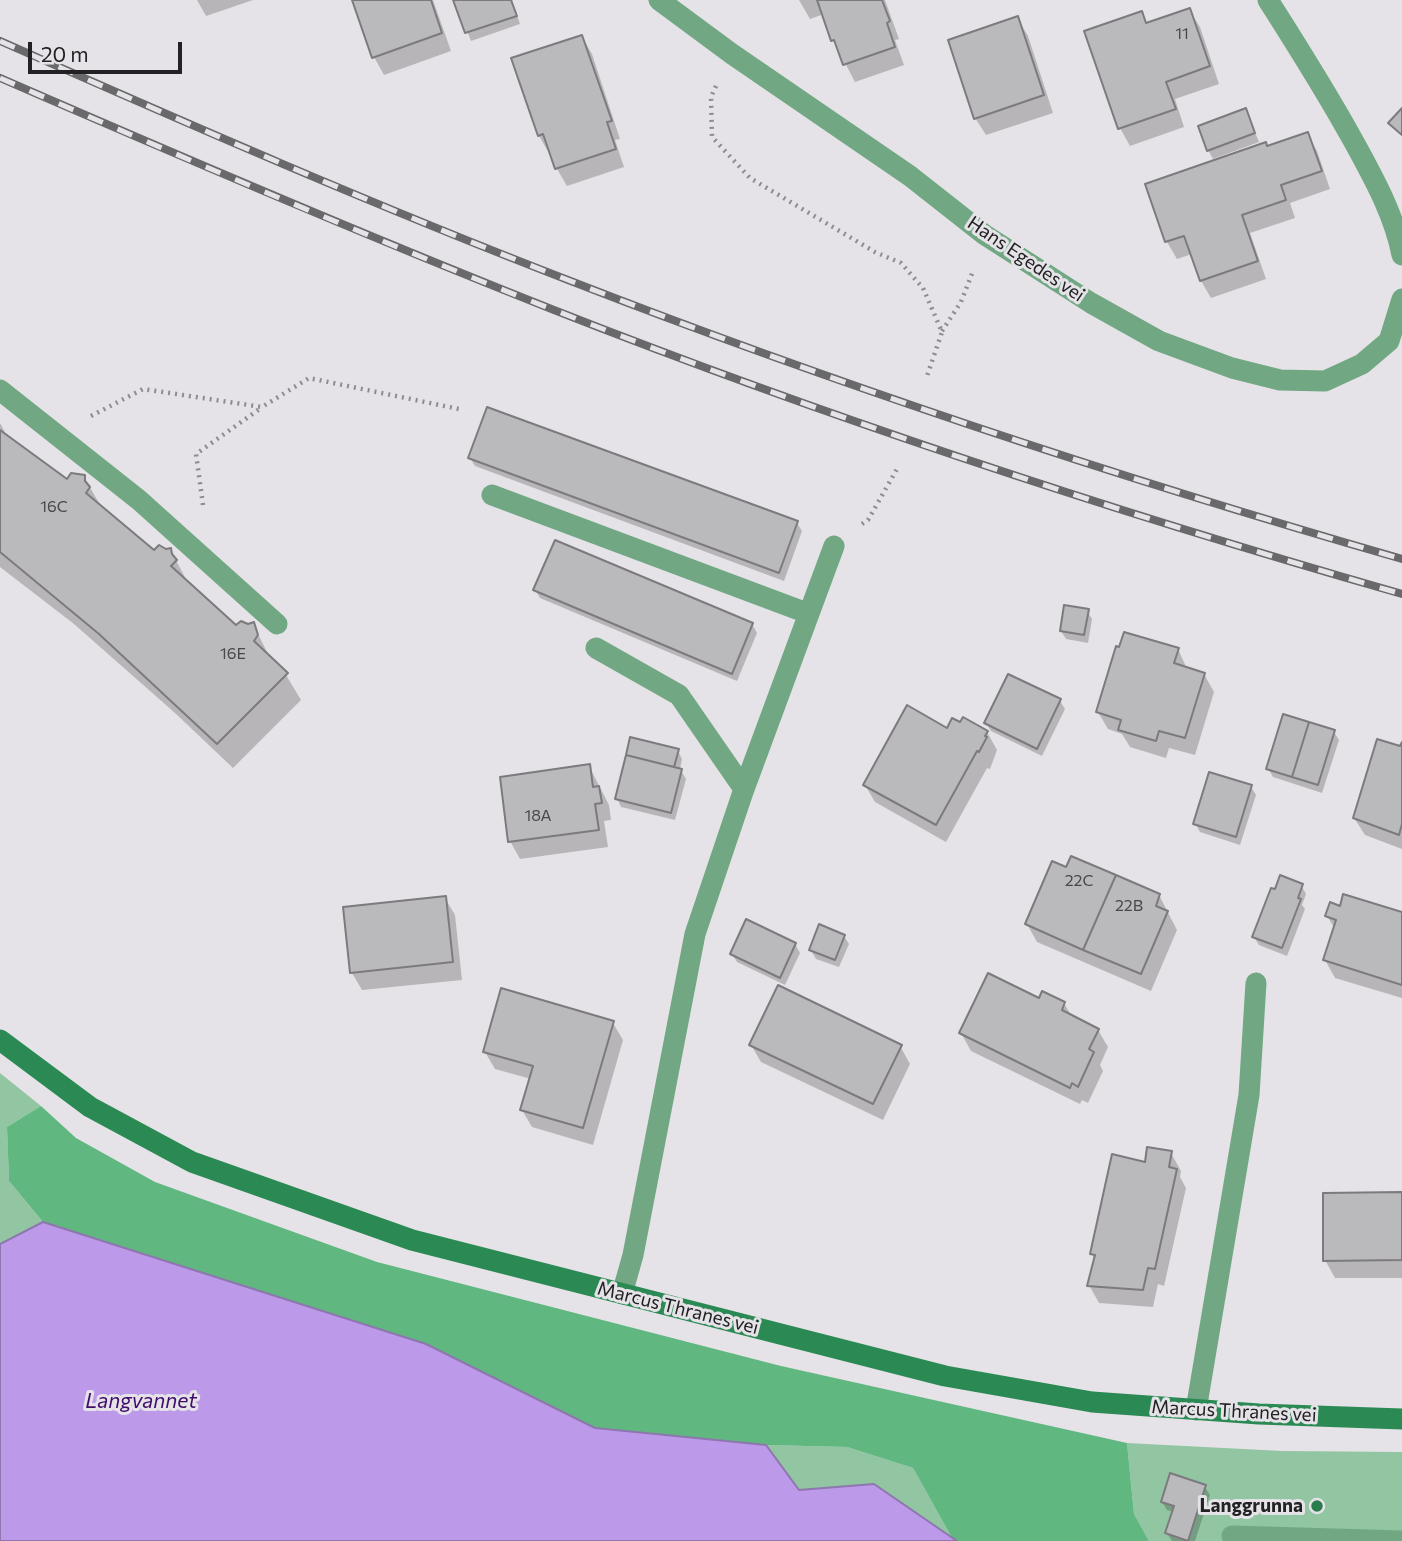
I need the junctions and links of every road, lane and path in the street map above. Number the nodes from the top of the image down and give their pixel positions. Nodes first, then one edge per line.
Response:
1 (659, 0) edge
2 (1268, 0) edge
3 (732, 54) junction
4 (985, 235) junction
5 (1402, 255) edge
6 (1402, 299) edge
7 (942, 332) junction
8 (927, 376) dead end
9 (0, 390) edge
10 (262, 407) junction
11 (459, 410) dead end
12 (56, 435) junction
13 (897, 469) dead end
14 (492, 495) dead end
15 (834, 546) joint
16 (211, 565) junction
17 (807, 612) junction
18 (277, 624) dead end
19 (596, 648) dead end
20 (744, 789) junction
21 (1256, 983) dead end
22 (0, 1040) edge
23 (622, 1294) junction
24 (1196, 1410) junction
25 (1402, 1419) edge
26 (1233, 1536) dead end
27 (1402, 1541) edge

1 - 3 street, Hans Egedes vei
2 - 5 street
3 - 4 street, Hans Egedes vei
3 - 7 path
4 - 6 street, Hans Egedes vei
4 - 7 path
7 - 8 path
9 - 12 street
10 - 11 path
10 - 12 path
10 - 16 path
12 - 16 street
13 - 15 path
14 - 17 street
15 - 17 street
16 - 18 street
17 - 20 street
19 - 20 street
20 - 23 street
21 - 24 street
22 - 23 main road, Marcus Thranes vei
23 - 24 main road, Marcus Thranes vei
24 - 25 main road, Marcus Thranes vei
26 - 27 street

